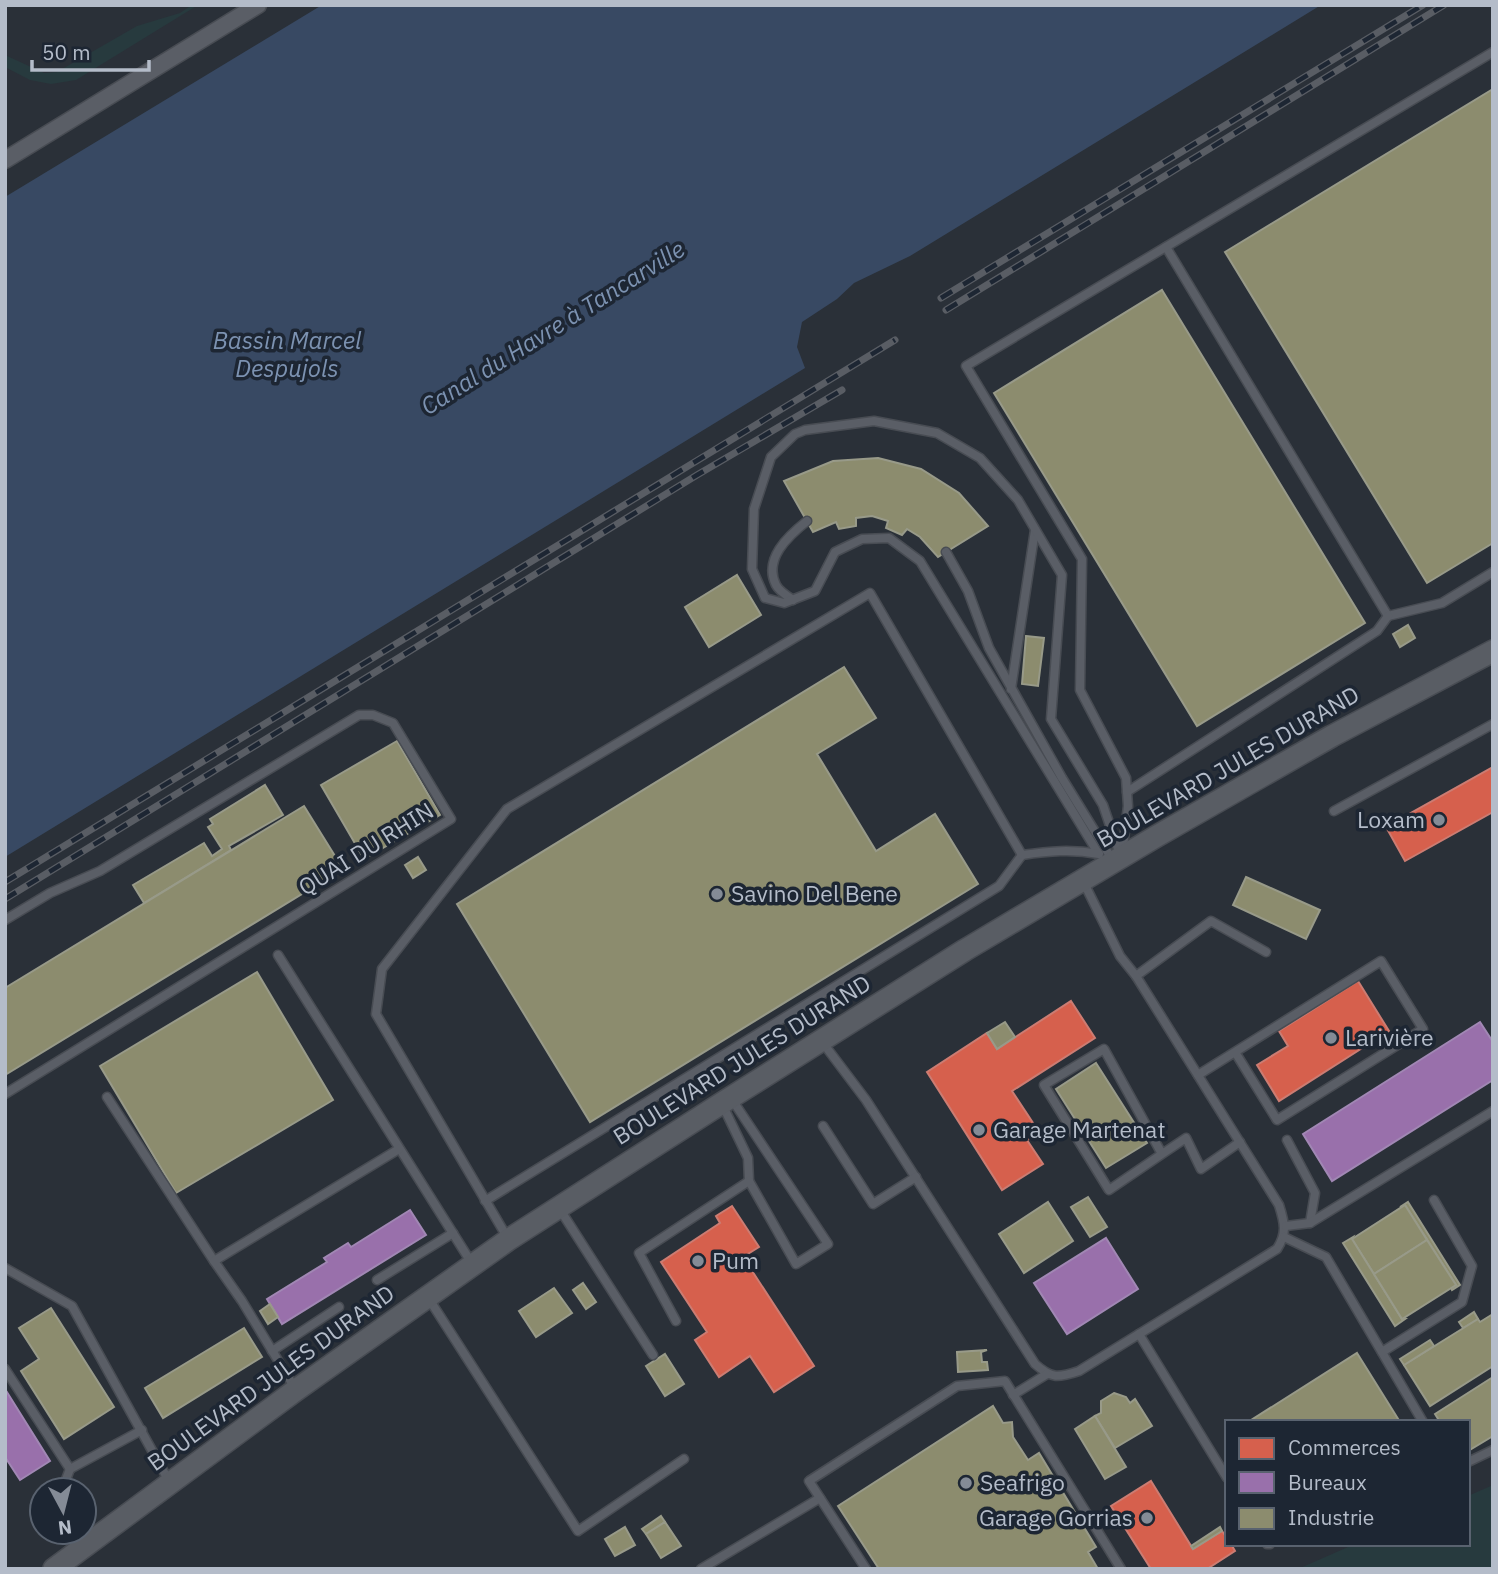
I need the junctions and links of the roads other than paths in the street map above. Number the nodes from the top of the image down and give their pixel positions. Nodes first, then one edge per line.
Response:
1 (258, 5) edge
2 (1493, 52) edge
3 (5, 160) edge
4 (1166, 247) junction
5 (807, 521) dead end
6 (1035, 530) junction
7 (946, 552) dead end
8 (1493, 572) edge
9 (793, 600) junction
10 (1388, 616) junction
11 (1493, 651) edge
12 (1011, 689) junction
13 (1493, 724) edge
14 (1127, 792) junction
15 (1334, 811) dead end
16 (1098, 853) junction
17 (1022, 855) junction
18 (1115, 857) junction
19 (1083, 881) junction
20 (5, 920) edge
21 (1266, 952) dead end
22 (278, 955) dead end
23 (1136, 976) junction
24 (821, 1040) junction
25 (1235, 1052) junction
26 (1198, 1075) junction
27 (5, 1094) edge
28 (107, 1097) dead end
29 (726, 1100) junction
30 (1493, 1111) edge
31 (823, 1126) dead end
32 (1287, 1139) dead end
33 (1240, 1142) junction
34 (399, 1149) junction
35 (1162, 1154) junction
36 (916, 1177) junction
37 (749, 1181) junction
38 (1434, 1200) dead end
39 (485, 1201) junction
40 (559, 1208) junction
41 (1310, 1223) junction
42 (1286, 1226) junction
43 (453, 1233) junction
44 (1284, 1237) junction
45 (508, 1240) junction
46 (214, 1261) junction
47 (473, 1265) junction
48 (5, 1268) edge
49 (377, 1280) dead end
50 (428, 1297) junction
51 (339, 1307) dead end
52 (676, 1321) dead end
53 (1139, 1334) junction
54 (272, 1351) junction
55 (1382, 1352) junction
56 (653, 1355) dead end
57 (5, 1369) edge
58 (1047, 1374) junction
59 (296, 1390) junction
60 (1013, 1395) junction
61 (1422, 1420) edge
62 (142, 1430) junction
63 (1493, 1450) edge
64 (684, 1459) dead end
65 (1470, 1461) edge
66 (71, 1469) junction
67 (1225, 1475) edge
68 (68, 1476) edge
69 (170, 1483) junction
70 (820, 1498) junction
71 (54, 1569) edge
72 (701, 1569) edge
73 (866, 1569) edge
74 (1121, 1569) edge

1 - 3 street
2 - 4 lane
4 - 10 lane
4 - 14 lane
5 - 9 lane
6 - 9 lane
6 - 12 lane
6 - 18 lane
7 - 12 lane
8 - 10 lane
9 - 16 lane
10 - 14 lane
11 - 18 main road, BOULEVARD JULES DURAND
12 - 18 lane
13 - 15 lane
14 - 18 lane
16 - 17 lane
16 - 18 lane
17 - 39 lane
17 - 39 lane
18 - 19 main road, BOULEVARD JULES DURAND
19 - 23 lane
19 - 24 main road, BOULEVARD JULES DURAND
20 - 27 lane, QUAI DU RHIN
21 - 23 lane
22 - 34 lane
23 - 26 lane
24 - 29 main road, BOULEVARD JULES DURAND
24 - 36 lane
25 - 25 lane
25 - 26 lane
26 - 33 lane
28 - 46 lane
29 - 37 lane
29 - 37 lane
29 - 40 main road, BOULEVARD JULES DURAND
30 - 41 lane
31 - 36 lane
32 - 41 lane
33 - 35 lane
33 - 42 lane
34 - 43 lane
34 - 46 lane
35 - 35 lane
36 - 58 lane
37 - 52 lane
38 - 55 lane
39 - 45 lane
40 - 45 main road, BOULEVARD JULES DURAND
40 - 56 lane
41 - 42 lane
42 - 44 lane
43 - 47 lane
43 - 49 lane
44 - 53 lane
44 - 55 lane
45 - 47 main road, BOULEVARD JULES DURAND
46 - 54 lane
47 - 50 main road, BOULEVARD JULES DURAND
48 - 62 lane
50 - 59 main road, BOULEVARD JULES DURAND
50 - 64 lane
51 - 54 lane
53 - 58 lane
53 - 67 lane
54 - 59 lane
55 - 61 lane
57 - 66 lane
58 - 60 lane
59 - 69 main road, BOULEVARD JULES DURAND
60 - 70 lane
60 - 74 lane
62 - 66 lane
62 - 69 lane
63 - 65 lane
66 - 68 lane
69 - 71 main road, BOULEVARD JULES DURAND
70 - 72 lane
70 - 73 lane

